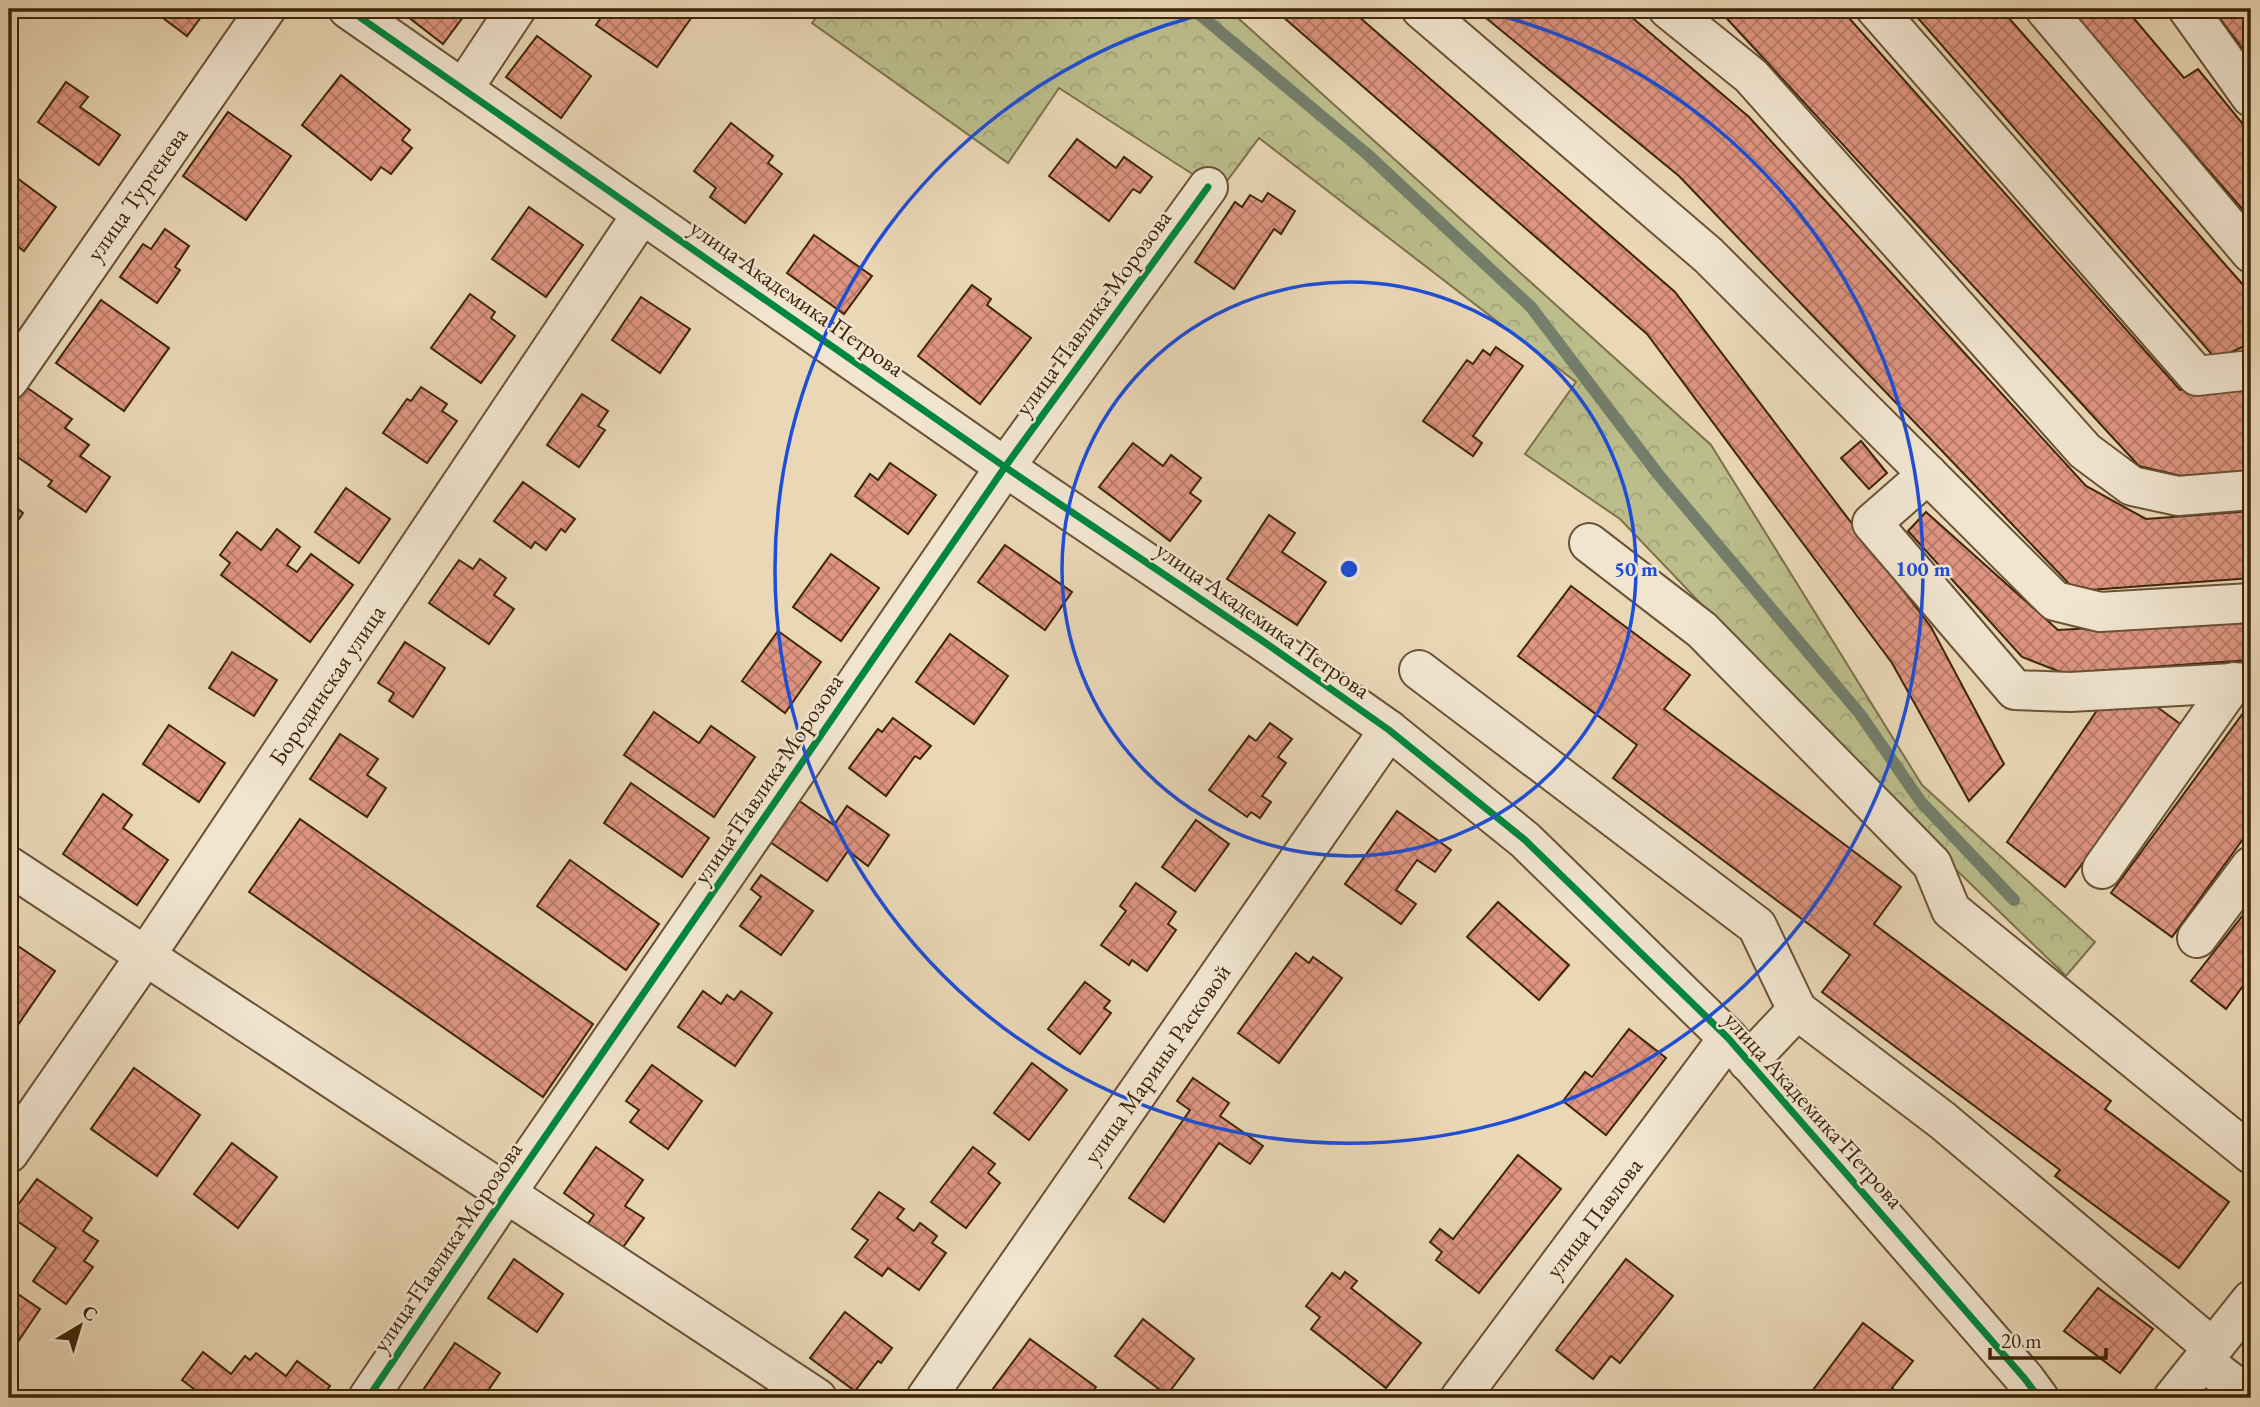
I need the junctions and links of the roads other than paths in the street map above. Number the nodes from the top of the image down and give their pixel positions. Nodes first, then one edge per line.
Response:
1 (266, 9) edge
2 (348, 9) edge
3 (516, 9) edge
4 (1421, 9) edge
5 (1668, 9) edge
6 (1877, 9) edge
7 (2045, 9) edge
8 (2188, 9) edge
9 (463, 89) junction
10 (2251, 97) edge
11 (1208, 187) dead end
12 (642, 215) junction
13 (2251, 253) edge
14 (2251, 370) edge
15 (9, 380) edge
16 (1006, 467) junction
17 (1928, 474) junction
18 (2251, 490) edge
19 (1589, 543) dead end
20 (2251, 603) edge
21 (1419, 670) dead end
22 (2242, 682) edge
23 (1389, 730) junction
24 (9, 866) edge
25 (2251, 866) edge
26 (2102, 869) dead end
27 (2197, 938) dead end
28 (146, 955) junction
29 (1797, 1010) junction
30 (1738, 1050) junction
31 (9, 1153) edge
32 (2251, 1154) edge
33 (505, 1195) junction
34 (2251, 1300) edge
35 (2208, 1354) junction
36 (2025, 1392) edge
37 (368, 1398) edge
38 (817, 1398) edge
39 (926, 1398) edge
40 (1460, 1398) edge
41 (2173, 1398) edge
42 (2251, 1398) edge

1 - 15 street, улица Тургенева
2 - 9 street, улица Академика Петрова
3 - 9 street
4 - 17 street
5 - 18 street
6 - 14 street
7 - 13 street
8 - 10 street
9 - 12 street, улица Академика Петрова
11 - 16 street, улица Павлика Морозова
12 - 16 street, улица Академика Петрова
12 - 28 street, Бородинская улица
16 - 23 street, улица Академика Петрова
16 - 33 street, улица Павлика Морозова
17 - 20 street
17 - 22 street
19 - 32 street
21 - 29 street
22 - 26 street
23 - 30 street, улица Академика Петрова
23 - 39 street, улица Марины Расковой
24 - 28 street
25 - 27 street
28 - 31 street, Бородинская улица
28 - 33 street
29 - 30 street, улица Павлова
29 - 35 street
30 - 36 street, улица Академика Петрова
30 - 40 street, улица Павлова
33 - 37 street, улица Павлика Морозова
33 - 38 street
34 - 35 street
35 - 41 street
35 - 42 street

